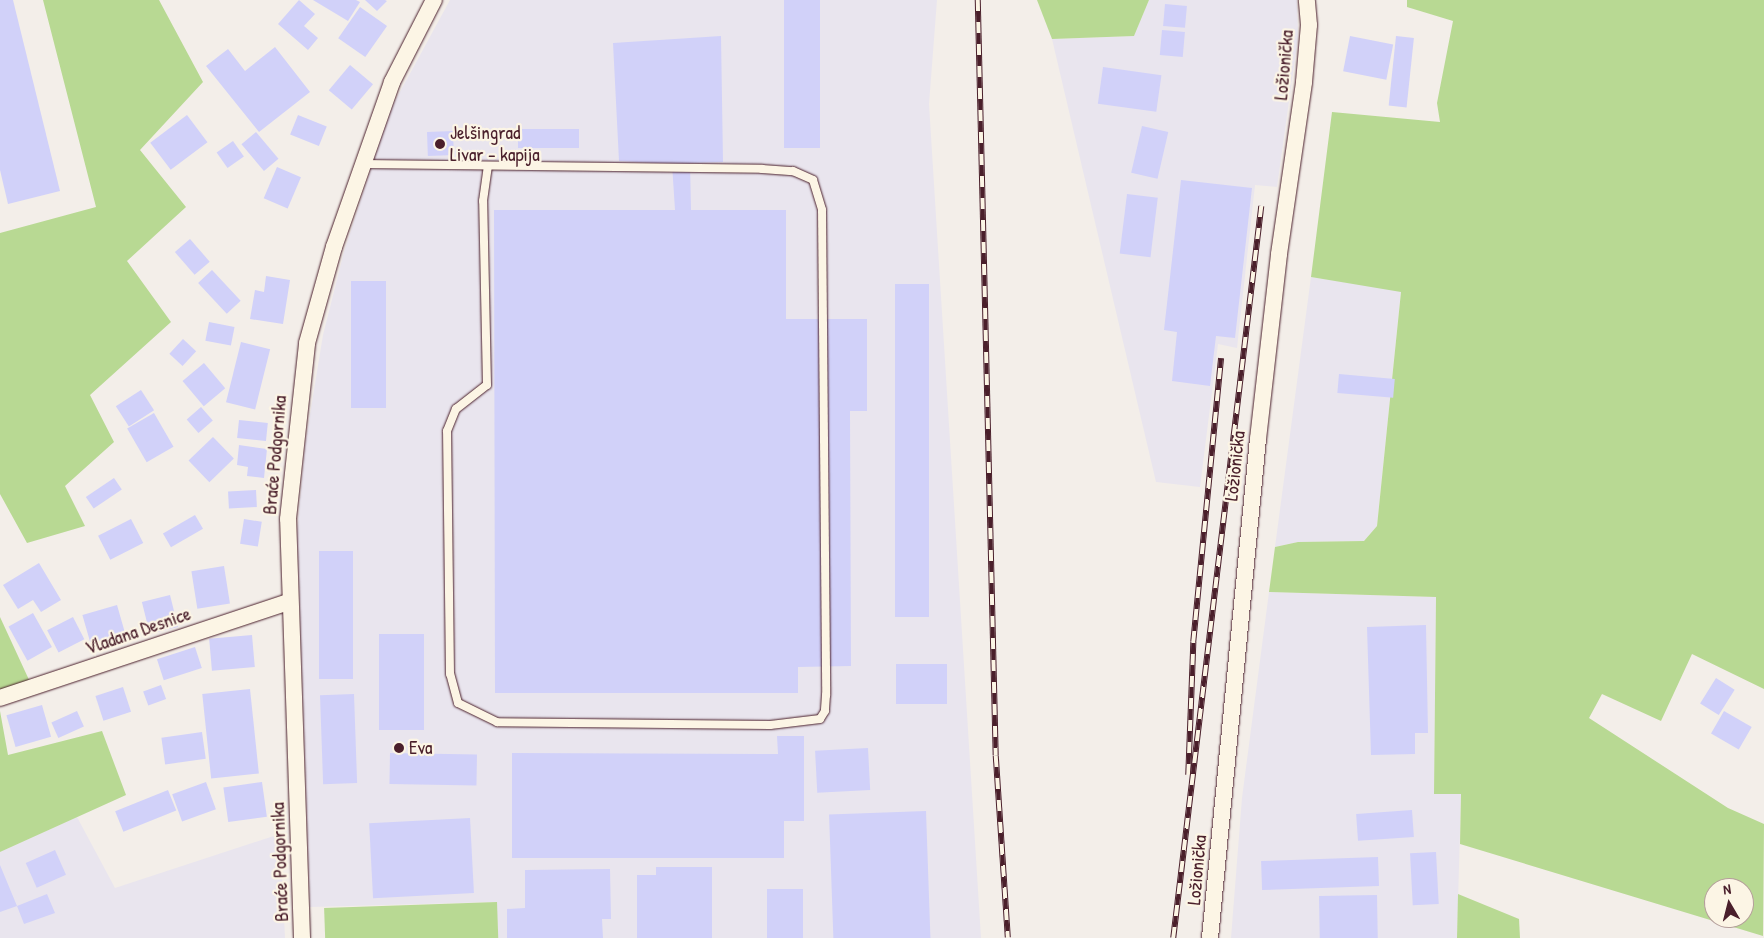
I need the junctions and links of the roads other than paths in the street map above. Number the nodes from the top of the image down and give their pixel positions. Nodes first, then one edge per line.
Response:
1 (434, 0) edge
2 (1307, 0) edge
3 (363, 164) junction
4 (488, 166) junction
5 (289, 602) junction
6 (0, 698) edge
7 (302, 938) edge
8 (1210, 938) edge

1 - 3 street, Braće Podgornika
2 - 8 street, Ložionička
3 - 4 lane
3 - 5 street, Braće Podgornika
4 - 4 lane
5 - 6 street, Vladana Desnice
5 - 7 street, Braće Podgornika

